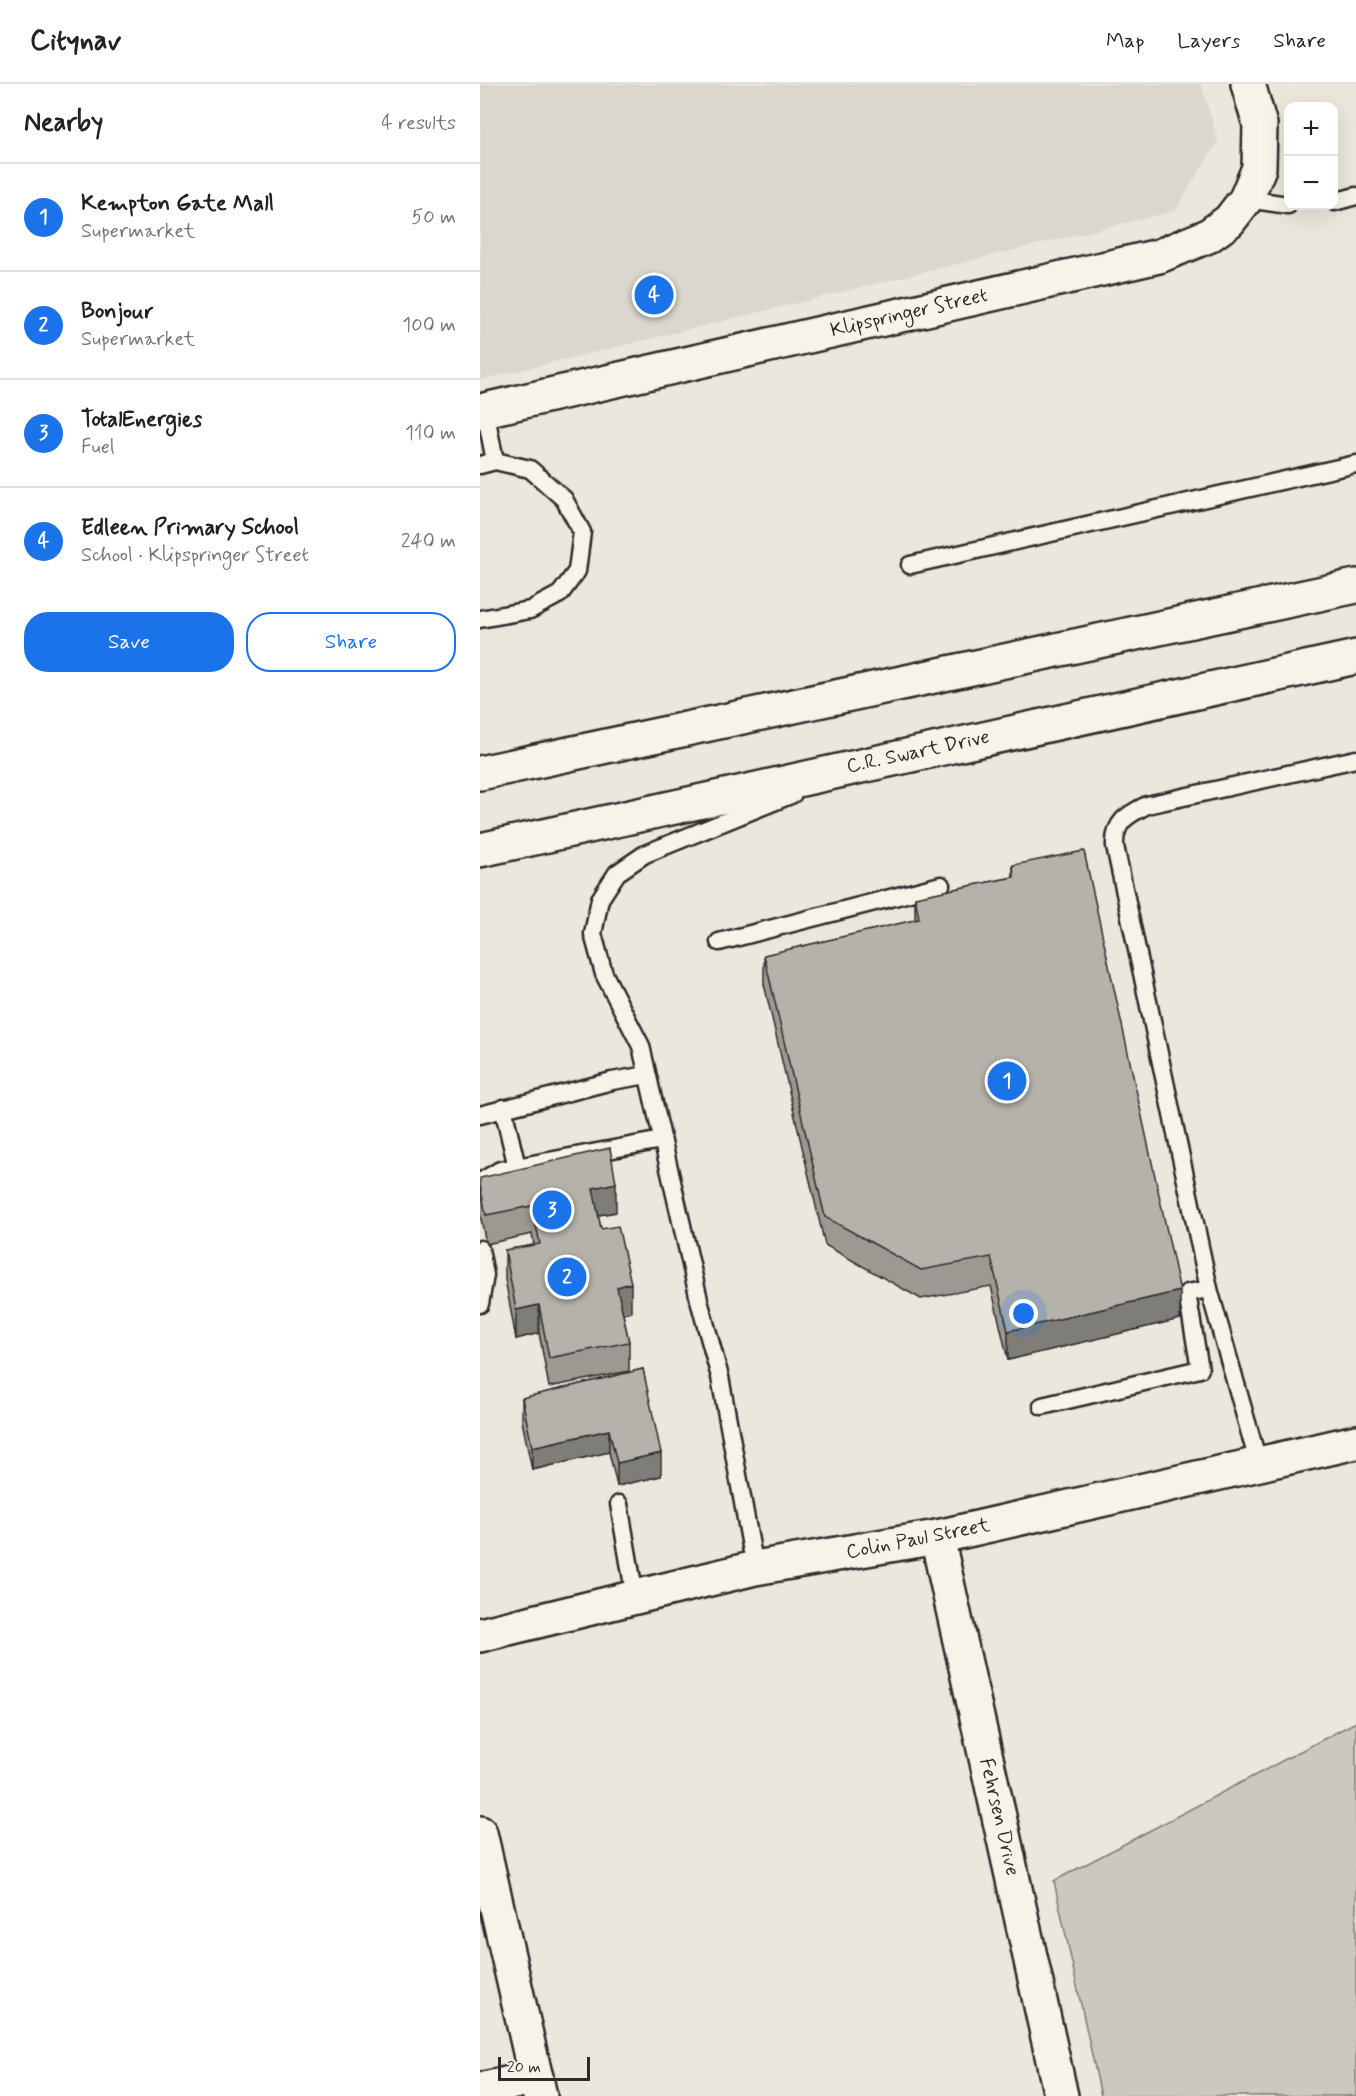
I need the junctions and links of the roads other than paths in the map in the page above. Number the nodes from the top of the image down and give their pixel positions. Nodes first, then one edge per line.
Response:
1 (1248, 84) edge
2 (1356, 196) edge
3 (1246, 199) junction
4 (1338, 201) edge
5 (1284, 204) edge
6 (482, 411) edge
7 (488, 463) edge
8 (1356, 464) edge
9 (910, 565) dead end
10 (1356, 586) edge
11 (480, 619) edge
12 (1356, 657) edge
13 (1356, 759) edge
14 (876, 761) junction
15 (480, 773) edge
16 (480, 850) edge
17 (940, 885) dead end
18 (719, 942) dead end
19 (647, 1075) junction
20 (503, 1108) junction
21 (480, 1115) edge
22 (662, 1140) junction
23 (517, 1167) junction
24 (480, 1182) edge
25 (480, 1249) edge
26 (1209, 1289) junction
27 (480, 1304) edge
28 (1042, 1406) dead end
29 (1356, 1442) edge
30 (1259, 1465) junction
31 (619, 1504) dead end
32 (937, 1537) junction
33 (755, 1568) junction
34 (635, 1597) junction
35 (480, 1635) edge
36 (480, 1833) edge
37 (538, 2087) edge
38 (480, 2090) edge
39 (1061, 2096) edge

1 - 3 street, Klipspringer Street
2 - 4 lane
3 - 5 lane
3 - 6 street, Klipspringer Street
6 - 7 lane
7 - 11 lane
8 - 9 lane
10 - 15 street
12 - 14 street, C.R. Swart Drive
13 - 26 lane
14 - 16 street, C.R. Swart Drive
14 - 19 lane
17 - 18 lane
19 - 20 lane
19 - 22 lane
20 - 21 lane
20 - 23 lane
22 - 23 lane
22 - 33 lane
23 - 24 lane
25 - 27 lane
26 - 28 lane
26 - 30 lane
29 - 30 street, Colin Paul Street
30 - 32 street, Colin Paul Street
31 - 34 lane
32 - 33 street, Colin Paul Street
32 - 39 street, Fehrsen Drive
33 - 34 street, Colin Paul Street
34 - 35 street, Colin Paul Street
36 - 37 street
37 - 38 street

